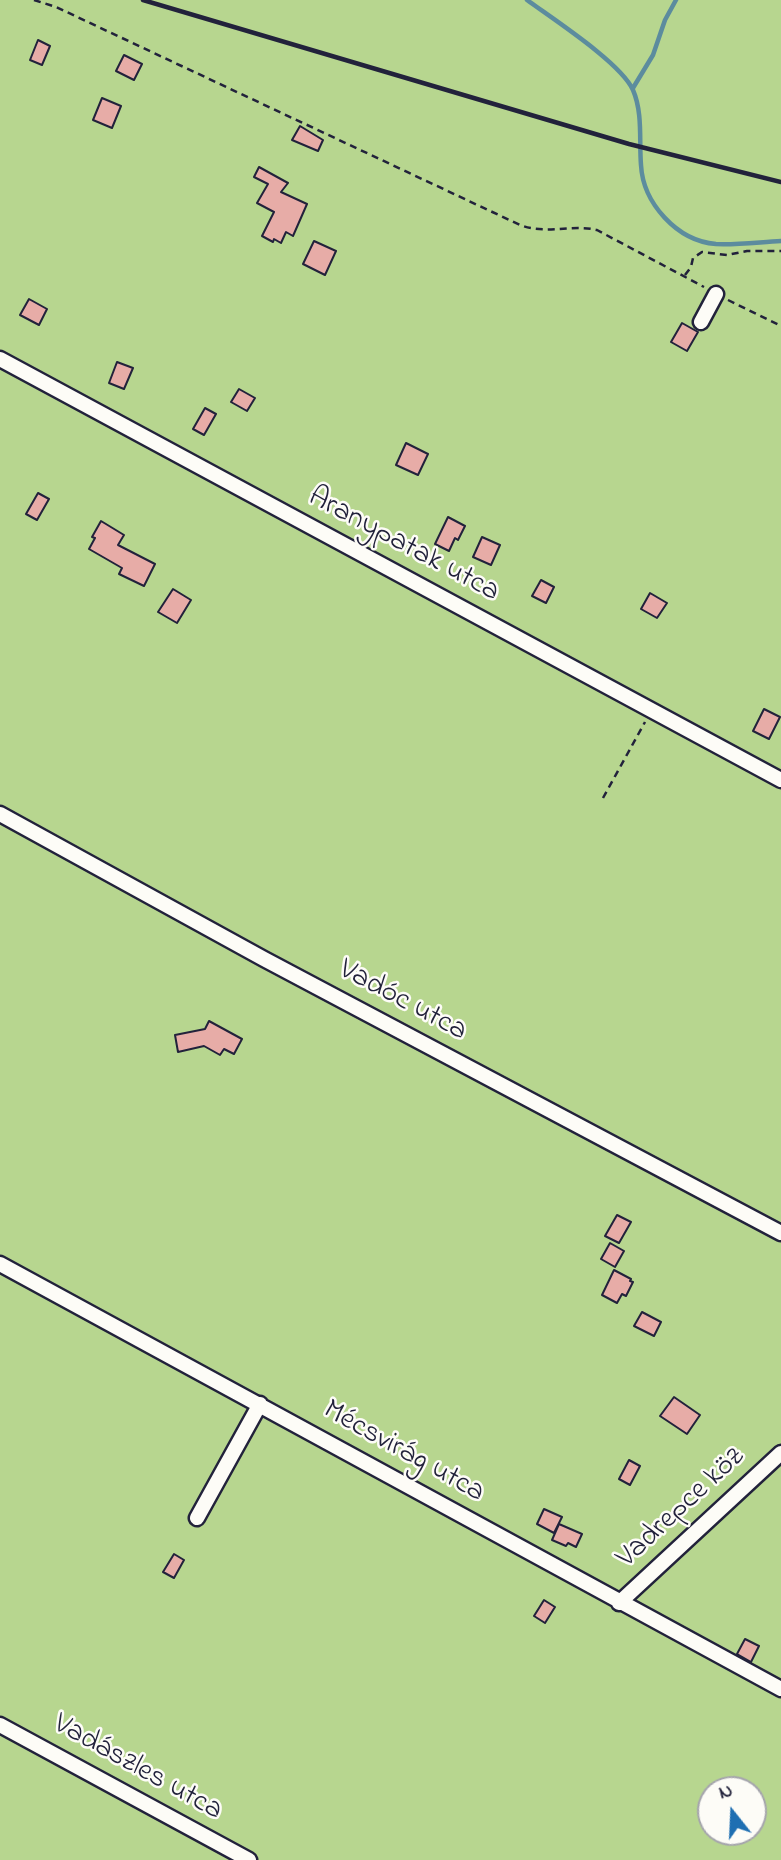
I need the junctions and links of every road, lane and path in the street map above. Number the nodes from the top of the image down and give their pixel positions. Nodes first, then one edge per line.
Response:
1 (34, 0) edge
2 (781, 251) edge
3 (685, 275) junction
4 (716, 293) junction
5 (701, 322) dead end
6 (781, 326) edge
7 (0, 359) edge
8 (652, 710) junction
9 (781, 780) edge
10 (603, 798) dead end
11 (0, 814) edge
12 (781, 1233) edge
13 (0, 1264) edge
14 (260, 1404) junction
15 (781, 1453) edge
16 (197, 1518) dead end
17 (619, 1603) junction
18 (781, 1689) edge
19 (0, 1724) edge
20 (249, 1860) edge

1 - 3 path
2 - 3 path
3 - 4 path
4 - 5 street
4 - 6 path
7 - 8 street, Aranypatak utca
8 - 9 street, Aranypatak utca
8 - 10 path
11 - 12 street, Vadóc utca
13 - 14 street, Mécsvirág utca
14 - 16 street
14 - 17 street, Mécsvirág utca
15 - 17 street, Vadrepce köz
17 - 18 street, Mécsvirág utca
19 - 20 street, Vadászles utca

